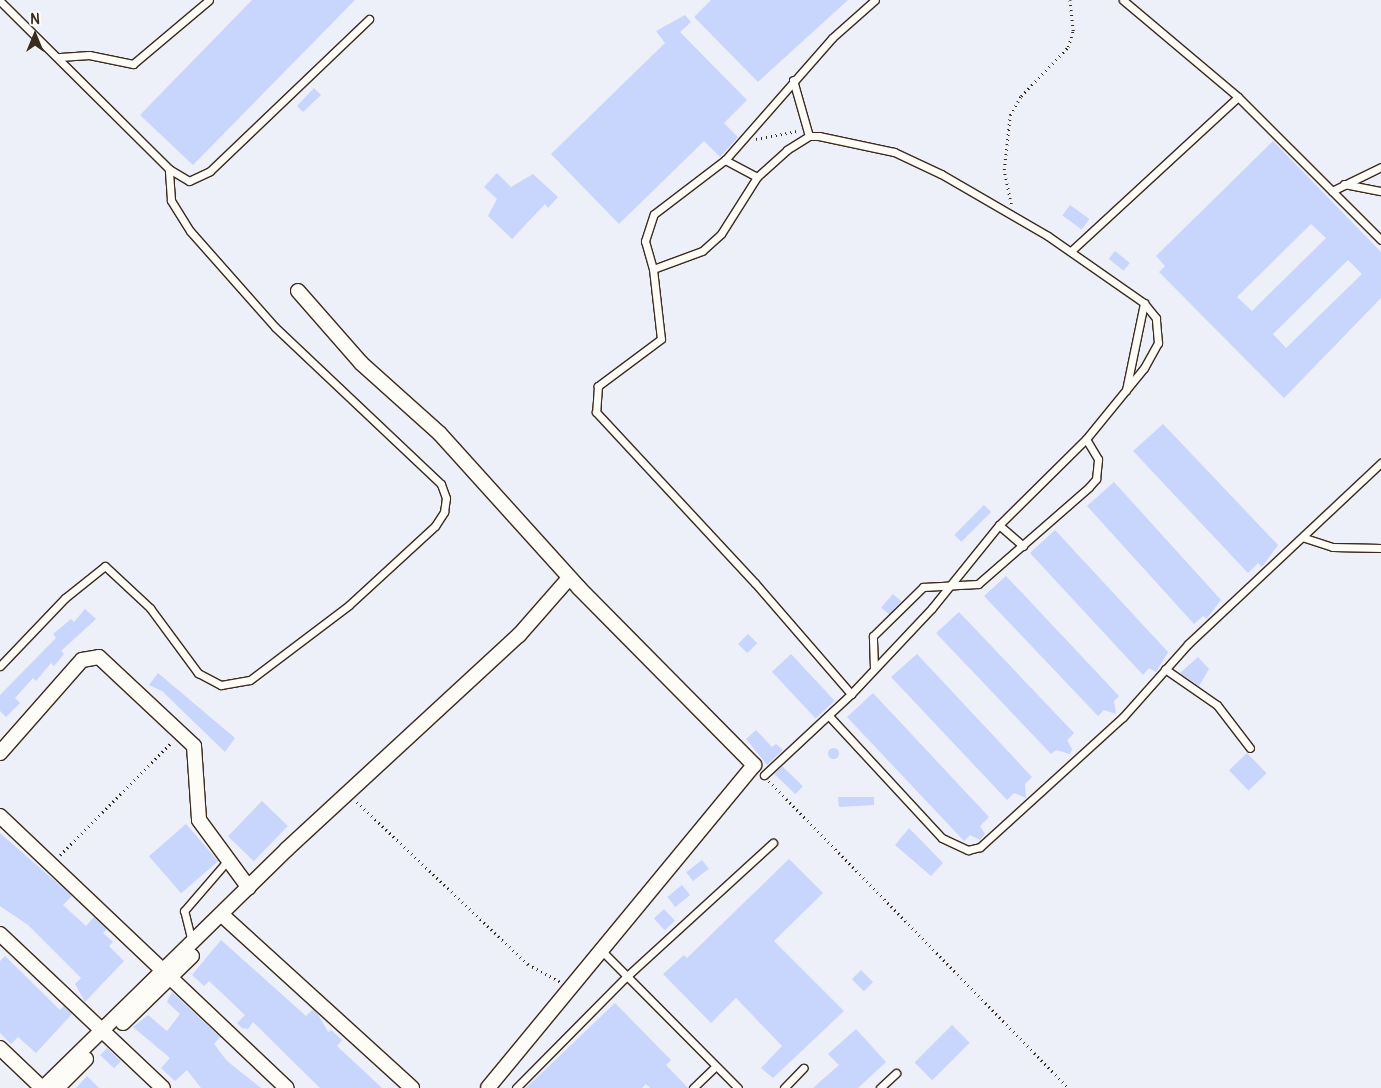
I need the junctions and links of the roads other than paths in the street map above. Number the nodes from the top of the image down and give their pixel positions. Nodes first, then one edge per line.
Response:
1 (0, 0) edge
2 (209, 0) edge
3 (875, 0) edge
4 (1123, 0) edge
5 (370, 18) dead end
6 (60, 56) junction
7 (792, 80) junction
8 (1238, 97) junction
9 (807, 133) junction
10 (725, 160) junction
11 (1381, 167) edge
12 (169, 169) junction
13 (757, 177) junction
14 (1344, 184) junction
15 (1332, 191) junction
16 (1381, 191) edge
17 (1381, 240) edge
18 (1071, 251) junction
19 (653, 269) junction
20 (298, 291) dead end
21 (1144, 303) junction
22 (1126, 391) junction
23 (1086, 439) junction
24 (1381, 464) edge
25 (999, 525) junction
26 (1305, 538) junction
27 (1023, 546) junction
28 (1381, 548) edge
29 (569, 578) junction
30 (949, 587) junction
31 (0, 666) edge
32 (874, 668) junction
33 (1166, 669) junction
34 (851, 694) junction
35 (829, 716) junction
36 (1250, 748) dead end
37 (0, 753) edge
38 (764, 775) road end
39 (0, 816) edge
40 (773, 843) dead end
41 (290, 852) junction
42 (228, 860) junction
43 (249, 888) junction
44 (225, 918) junction
45 (0, 934) edge
46 (192, 943) junction
47 (600, 949) junction
48 (167, 974) junction
49 (626, 977) junction
50 (105, 1034) junction
51 (0, 1048) edge
52 (715, 1067) junction
53 (804, 1068) dead end
54 (896, 1073) dead end
55 (42, 1088) edge
56 (57, 1088) edge
57 (163, 1088) edge
58 (287, 1088) edge
59 (412, 1088) edge
60 (488, 1088) edge
61 (516, 1088) edge
62 (693, 1088) edge
63 (738, 1088) edge
64 (784, 1088) edge
65 (880, 1088) edge

1 - 6 lane
2 - 6 lane
3 - 7 lane
4 - 8 lane
5 - 12 lane
6 - 12 lane
7 - 9 lane
7 - 10 lane
8 - 15 lane
8 - 18 lane
9 - 13 lane
9 - 18 lane
10 - 13 lane
10 - 19 lane
11 - 14 lane
12 - 31 lane
13 - 19 lane
14 - 15 lane
14 - 16 lane
15 - 17 lane
18 - 21 lane
19 - 34 lane
20 - 29 street
21 - 22 lane
21 - 22 lane
22 - 23 lane
23 - 25 lane
23 - 27 lane
24 - 26 lane
25 - 27 lane
25 - 30 lane
26 - 28 lane
26 - 33 lane
27 - 30 lane
29 - 41 street
29 - 47 street
30 - 32 lane
30 - 32 lane
32 - 34 lane
33 - 35 lane
33 - 36 lane
34 - 35 lane
35 - 38 lane
37 - 42 street
39 - 48 street
40 - 49 lane
41 - 43 street
41 - 44 street
42 - 43 street
42 - 46 lane
43 - 44 street
44 - 46 street
44 - 48 street
44 - 59 street
45 - 50 street
46 - 48 street
47 - 49 lane
47 - 60 street
48 - 50 street
48 - 58 street
49 - 52 lane
49 - 61 lane
50 - 55 street
50 - 56 street
50 - 57 street
51 - 55 street
52 - 62 lane
52 - 63 lane
53 - 64 lane
54 - 65 lane

